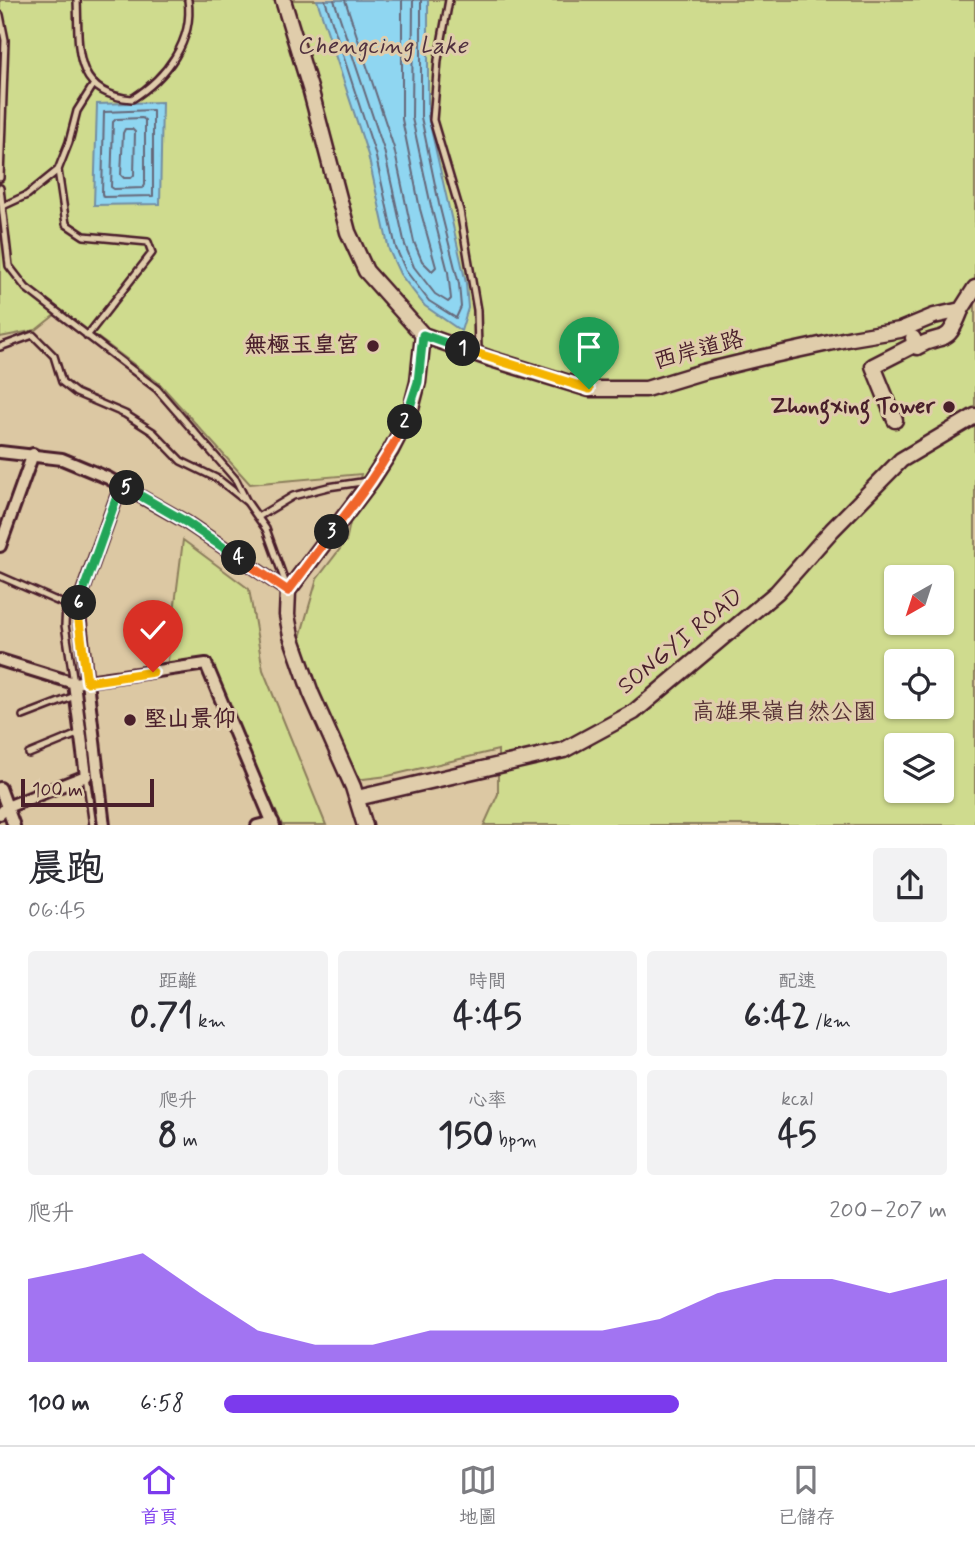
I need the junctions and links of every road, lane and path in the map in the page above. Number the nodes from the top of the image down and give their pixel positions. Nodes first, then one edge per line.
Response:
1 (77, 0) edge
2 (188, 0) edge
3 (283, 0) edge
4 (449, 0) edge
5 (0, 15) edge
6 (93, 84) junction
7 (58, 170) junction
8 (0, 178) edge
9 (0, 188) edge
10 (3, 206) junction
11 (975, 288) edge
12 (961, 310) junction
13 (909, 327) junction
14 (423, 335) junction
15 (88, 336) junction
16 (915, 344) junction
17 (0, 347) edge
18 (478, 355) junction
19 (975, 416) edge
20 (895, 420) dead end
21 (0, 452) edge
22 (33, 454) junction
23 (372, 481) junction
24 (121, 485) junction
25 (247, 502) junction
26 (258, 517) junction
27 (0, 547) edge
28 (0, 576) edge
29 (288, 591) junction
30 (0, 660) edge
31 (87, 682) junction
32 (74, 683) junction
33 (75, 696) junction
34 (23, 716) dead end
35 (80, 733) junction
36 (29, 754) dead end
37 (98, 772) junction
38 (86, 776) junction
39 (0, 788) edge
40 (357, 797) junction
41 (4, 810) edge
42 (273, 824) edge
43 (14, 825) edge
44 (93, 825) edge
45 (104, 825) edge
46 (257, 825) edge
47 (365, 825) edge

1 - 6 lane
2 - 6 lane
3 - 14 street
4 - 18 lane
5 - 8 lane
6 - 7 lane
7 - 10 lane
7 - 15 lane
9 - 10 lane
10 - 15 lane
11 - 12 street
12 - 13 street, 西岸道路
12 - 16 street
13 - 16 street
13 - 18 street, 西岸道路
14 - 18 street, 西岸道路
14 - 23 street
15 - 25 lane
16 - 20 street
17 - 25 lane
19 - 40 street, SONGYI ROAD
21 - 22 street
22 - 24 street
22 - 27 street
23 - 26 lane
23 - 29 street
24 - 29 street
24 - 31 street
25 - 26 lane
26 - 29 lane
28 - 32 lane
29 - 40 street
30 - 32 street
31 - 32 street
31 - 37 street
31 - 42 street
32 - 33 street
33 - 34 lane
33 - 35 street
35 - 36 lane
35 - 38 street
37 - 38 street
37 - 45 street
38 - 41 street
38 - 44 lane
39 - 41 street
40 - 47 street
41 - 43 street
42 - 46 street

